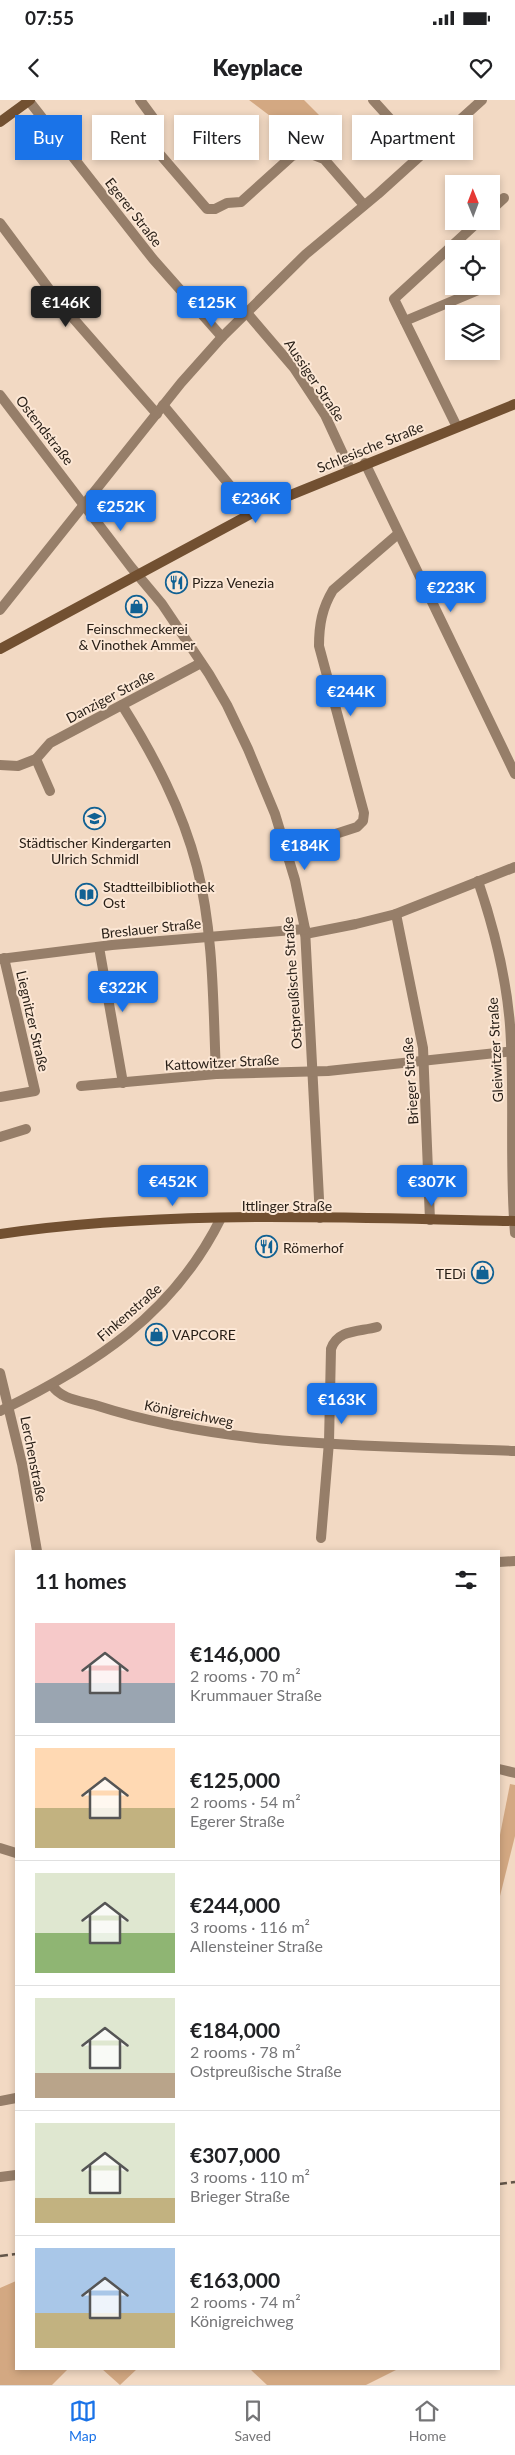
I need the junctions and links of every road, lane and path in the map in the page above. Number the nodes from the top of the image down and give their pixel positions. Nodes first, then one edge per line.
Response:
1 (29, 100) edge
2 (140, 100) edge
3 (373, 100) edge
4 (479, 101) edge
5 (387, 115) edge
6 (464, 115) edge
7 (0, 122) edge
8 (415, 160) edge
9 (504, 198) dead end
10 (500, 202) edge
11 (364, 205) junction
12 (0, 223) edge
13 (469, 230) edge
14 (467, 295) edge
15 (247, 313) junction
16 (405, 321) junction
17 (222, 337) junction
18 (0, 395) edge
19 (515, 404) edge
20 (160, 409) junction
21 (457, 427) junction
22 (364, 463) junction
23 (350, 469) junction
24 (86, 505) junction
25 (252, 512) junction
26 (398, 534) junction
27 (136, 574) junction
28 (0, 610) edge
29 (0, 649) edge
30 (201, 663) junction
31 (122, 705) junction
32 (36, 759) junction
33 (0, 765) edge
34 (515, 774) edge
35 (50, 791) dead end
36 (286, 850) junction
37 (515, 867) edge
38 (478, 881) junction
39 (396, 914) junction
40 (305, 932) junction
41 (208, 936) junction
42 (100, 947) junction
43 (2, 958) edge
44 (513, 1052) edge
45 (424, 1061) junction
46 (311, 1072) junction
47 (216, 1074) junction
48 (123, 1083) junction
49 (81, 1086) dead end
50 (0, 1096) edge
51 (26, 1130) dead end
52 (0, 1137) edge
53 (221, 1218) junction
54 (320, 1218) junction
55 (430, 1220) junction
56 (514, 1221) edge
57 (515, 1233) edge
58 (0, 1234) edge
59 (377, 1326) dead end
60 (0, 1373) edge
61 (52, 1386) junction
62 (4, 1409) edge
63 (328, 1442) junction
64 (515, 1452) edge
65 (321, 1538) dead end
66 (37, 1550) edge
67 (500, 1562) edge
68 (515, 1562) edge
69 (500, 1769) edge
70 (515, 1773) edge
71 (0, 1848) edge
72 (15, 1852) edge
73 (15, 2098) edge
74 (0, 2101) edge
75 (15, 2175) edge
76 (0, 2177) edge

1 - 7 street
1 - 17 street, Egerer Straße
2 - 11 street
3 - 5 street
4 - 6 street
8 - 11 street
9 - 10 street
11 - 15 street
12 - 20 street
13 - 16 street
14 - 16 street
15 - 17 street
15 - 23 street, Aussiger Straße
16 - 21 street
17 - 20 street
18 - 24 street, Ostendstraße
19 - 21 street, Schlesische Straße
20 - 24 street
20 - 25 street
21 - 22 street, Schlesische Straße
22 - 23 street, Schlesische Straße
22 - 26 street
23 - 25 street, Schlesische Straße
24 - 27 street, Ostpreußische Straße
24 - 28 street
25 - 27 street, Schlesische Straße
26 - 34 street
26 - 36 street
27 - 29 street, Schlesische Straße
27 - 30 street, Ostpreußische Straße
30 - 31 street, Danziger Straße
30 - 36 street, Ostpreußische Straße
31 - 32 street, Danziger Straße
31 - 41 street
32 - 33 street, Danziger Straße
32 - 35 street
36 - 40 street, Ostpreußische Straße
37 - 38 street, Breslauer Straße
38 - 39 street, Breslauer Straße
38 - 44 street, Gleiwitzer Straße
39 - 40 street, Breslauer Straße
39 - 45 street, Brieger Straße
40 - 41 street, Breslauer Straße
40 - 46 street, Ostpreußische Straße
41 - 42 street, Breslauer Straße
41 - 47 street
42 - 43 street, Breslauer Straße
42 - 48 street
43 - 50 street, Liegnitzer Straße
44 - 45 street, Kattowitzer Straße
44 - 56 street, Gleiwitzer Straße
45 - 46 street, Kattowitzer Straße
45 - 55 street, Brieger Straße
46 - 47 street, Kattowitzer Straße
46 - 54 street, Ostpreußische Straße
47 - 48 street, Kattowitzer Straße
48 - 49 street, Kattowitzer Straße
51 - 52 street
53 - 54 street, Ittlinger Straße
53 - 58 street, Ittlinger Straße
53 - 61 street, Finkenstraße
54 - 55 street, Ittlinger Straße
55 - 56 street, Ittlinger Straße
56 - 57 street, Gleiwitzer Straße
59 - 63 street
60 - 62 street, Lerchenstraße
61 - 62 street, Finkenstraße
61 - 63 street, Königreichweg
62 - 66 street, Lerchenstraße
63 - 64 street, Königreichweg
63 - 65 street
67 - 68 street
69 - 70 street
71 - 72 street
73 - 74 street
75 - 76 street

